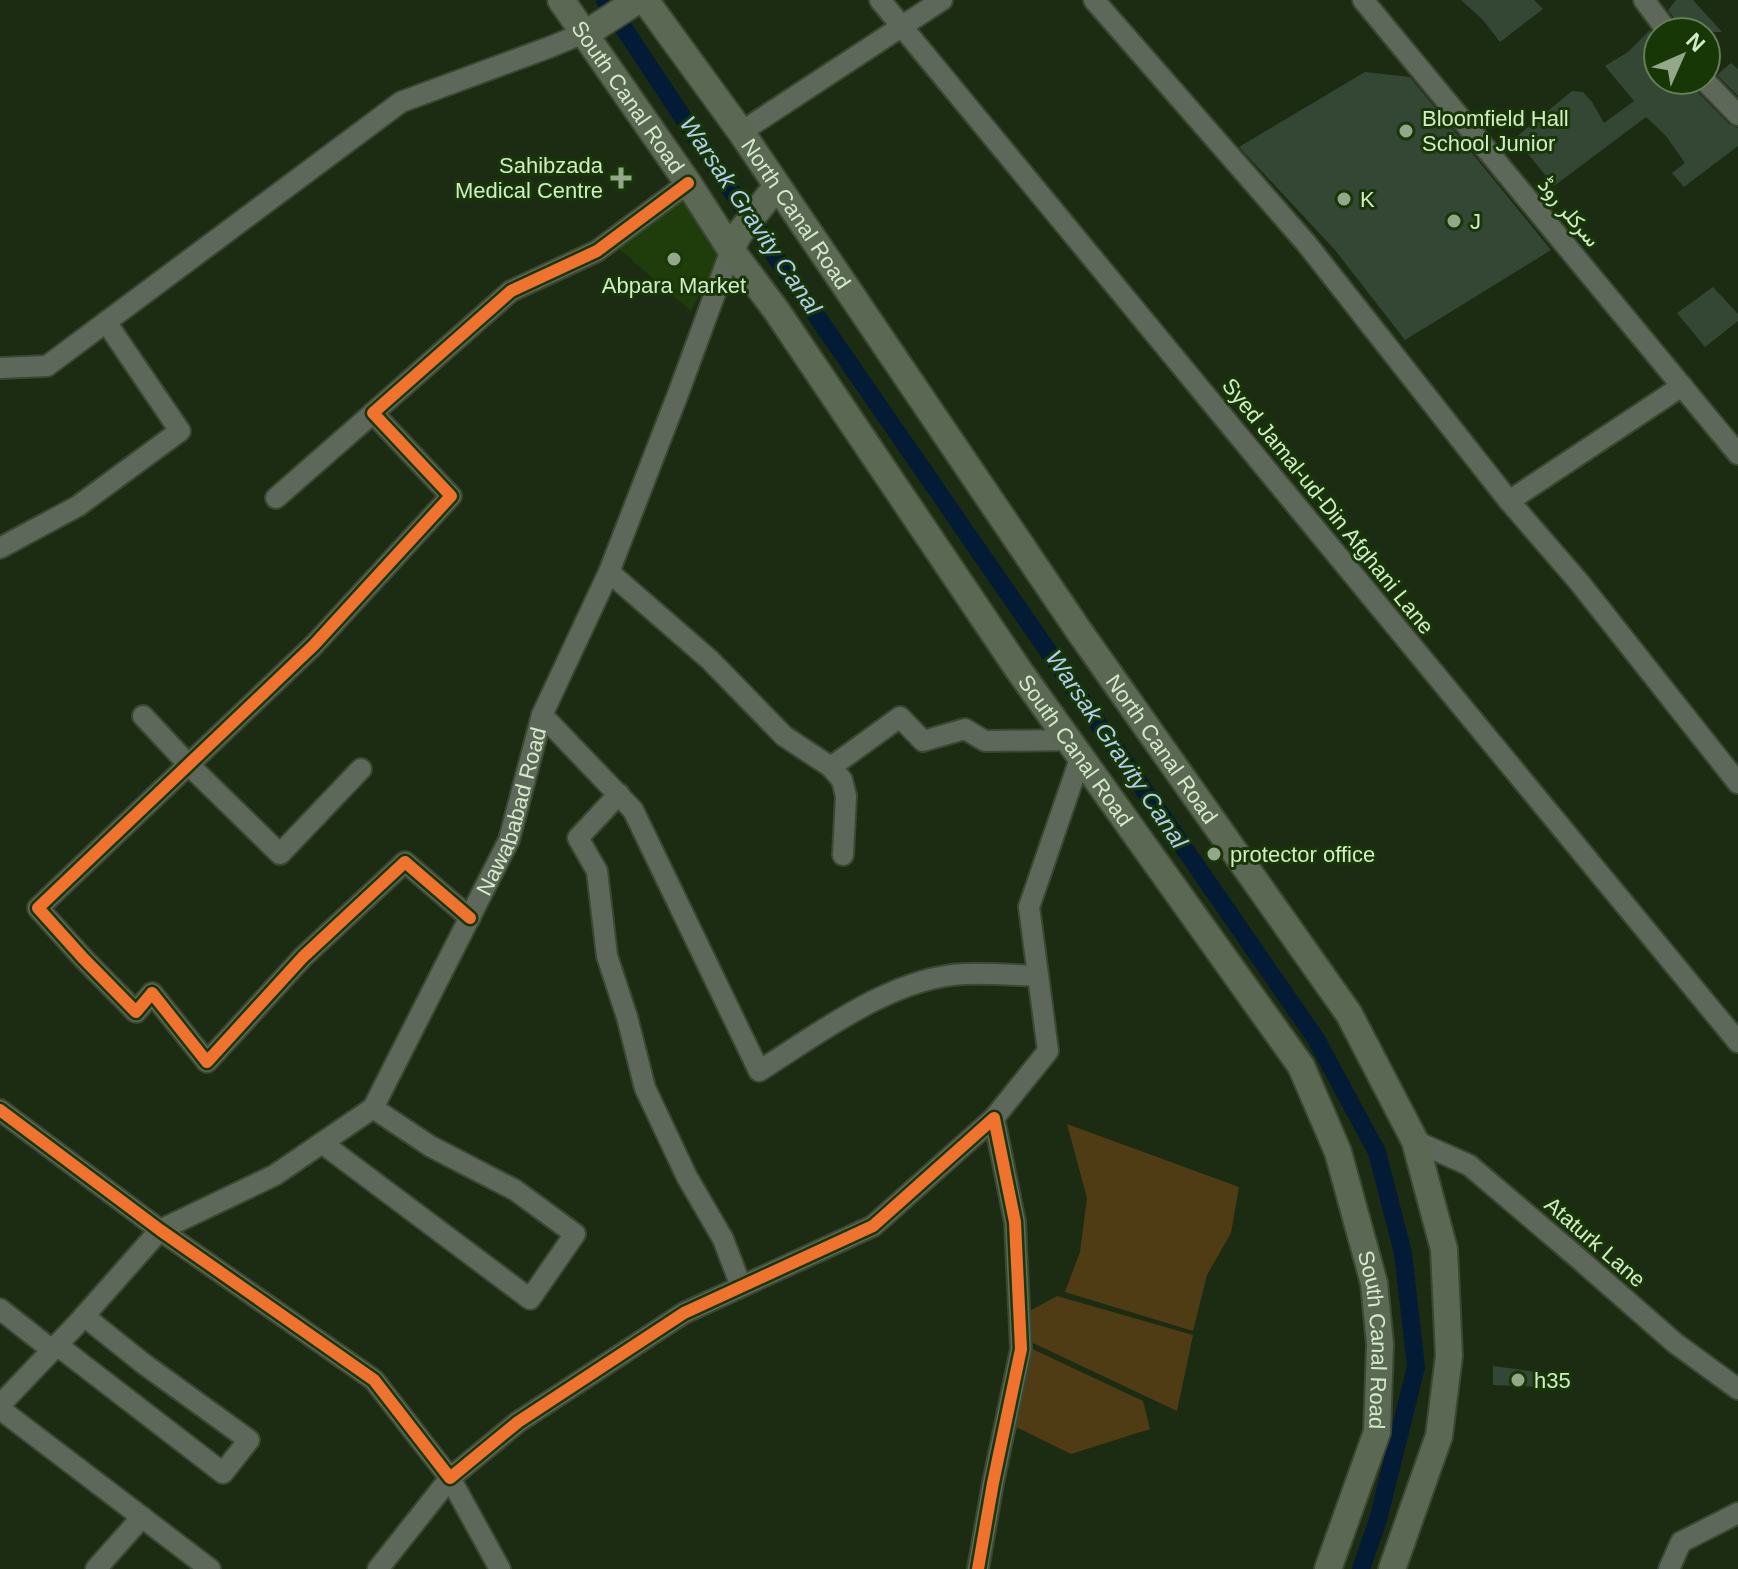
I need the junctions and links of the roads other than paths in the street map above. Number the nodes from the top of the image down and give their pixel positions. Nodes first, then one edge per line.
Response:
1 (561, 0) edge
2 (638, 0) edge
3 (645, 0) edge
4 (880, 0) edge
5 (942, 0) edge
6 (1094, 0) edge
7 (1363, 0) edge
8 (902, 25) junction
9 (587, 32) junction
10 (1720, 96) edge
11 (1738, 115) edge
12 (741, 132) junction
13 (688, 183) junction
14 (769, 196) junction
15 (734, 242) junction
16 (106, 322) junction
17 (0, 368) edge
18 (1682, 386) junction
19 (373, 413) junction
20 (1738, 454) edge
21 (276, 498) dead end
22 (1509, 501) junction
23 (0, 548) edge
24 (609, 572) junction
25 (542, 715) junction
26 (143, 716) dead end
27 (1075, 748) junction
28 (188, 764) junction
29 (831, 767) junction
30 (361, 769) dead end
31 (1738, 783) edge
32 (619, 794) junction
33 (843, 855) dead end
34 (470, 918) junction
35 (1038, 976) junction
36 (1738, 1042) edge
37 (373, 1108) junction
38 (0, 1110) edge
39 (994, 1118) junction
40 (1415, 1141) junction
41 (322, 1143) junction
42 (160, 1230) junction
43 (741, 1286) junction
44 (0, 1309) edge
45 (84, 1316) junction
46 (55, 1348) junction
47 (1738, 1389) edge
48 (0, 1407) edge
49 (450, 1478) junction
50 (1738, 1513) edge
51 (142, 1517) junction
52 (96, 1569) edge
53 (210, 1569) edge
54 (378, 1569) edge
55 (500, 1569) edge
56 (978, 1569) edge
57 (1328, 1569) edge
58 (1392, 1569) edge
59 (1669, 1569) edge

1 - 9 main road, South Canal Road
2 - 9 main road
3 - 12 main road, North Canal Road
4 - 8 street, Syed Jamal-ud-Din Afghani Lane
5 - 8 street
6 - 22 street
7 - 18 street, سرکلر روڈ
8 - 12 street
8 - 36 street, Syed Jamal-ud-Din Afghani Lane
9 - 13 main road, South Canal Road
9 - 16 street
10 - 11 street
12 - 14 main road, North Canal Road
13 - 15 main road, South Canal Road
13 - 19 street
14 - 15 main road
14 - 40 main road, North Canal Road
15 - 24 street, Nawababad Road
15 - 27 main road, South Canal Road
16 - 17 street
16 - 23 street
18 - 20 street, سرکلر روڈ
18 - 22 street
19 - 21 street
19 - 28 street
22 - 31 street
24 - 25 street, Nawababad Road
24 - 29 street
25 - 32 street
25 - 34 street, Nawababad Road
26 - 28 street
27 - 29 street
27 - 35 street
27 - 57 main road, South Canal Road
28 - 30 street
28 - 34 street
29 - 33 street
32 - 35 street
32 - 43 street
34 - 37 street, Nawababad Road
35 - 39 street
37 - 41 street, Nawababad Road
37 - 41 street
38 - 42 street
39 - 43 street
39 - 56 street
40 - 47 street, Ataturk Lane
40 - 58 main road, North Canal Road
41 - 42 street, Nawababad Road
42 - 45 street, Nawababad Road
42 - 49 street
43 - 49 street
44 - 46 street
45 - 46 street, Nawababad Road
45 - 46 street
46 - 48 street, Nawababad Road
48 - 51 street
49 - 54 street
49 - 55 street
50 - 59 street
51 - 52 street
51 - 53 street

